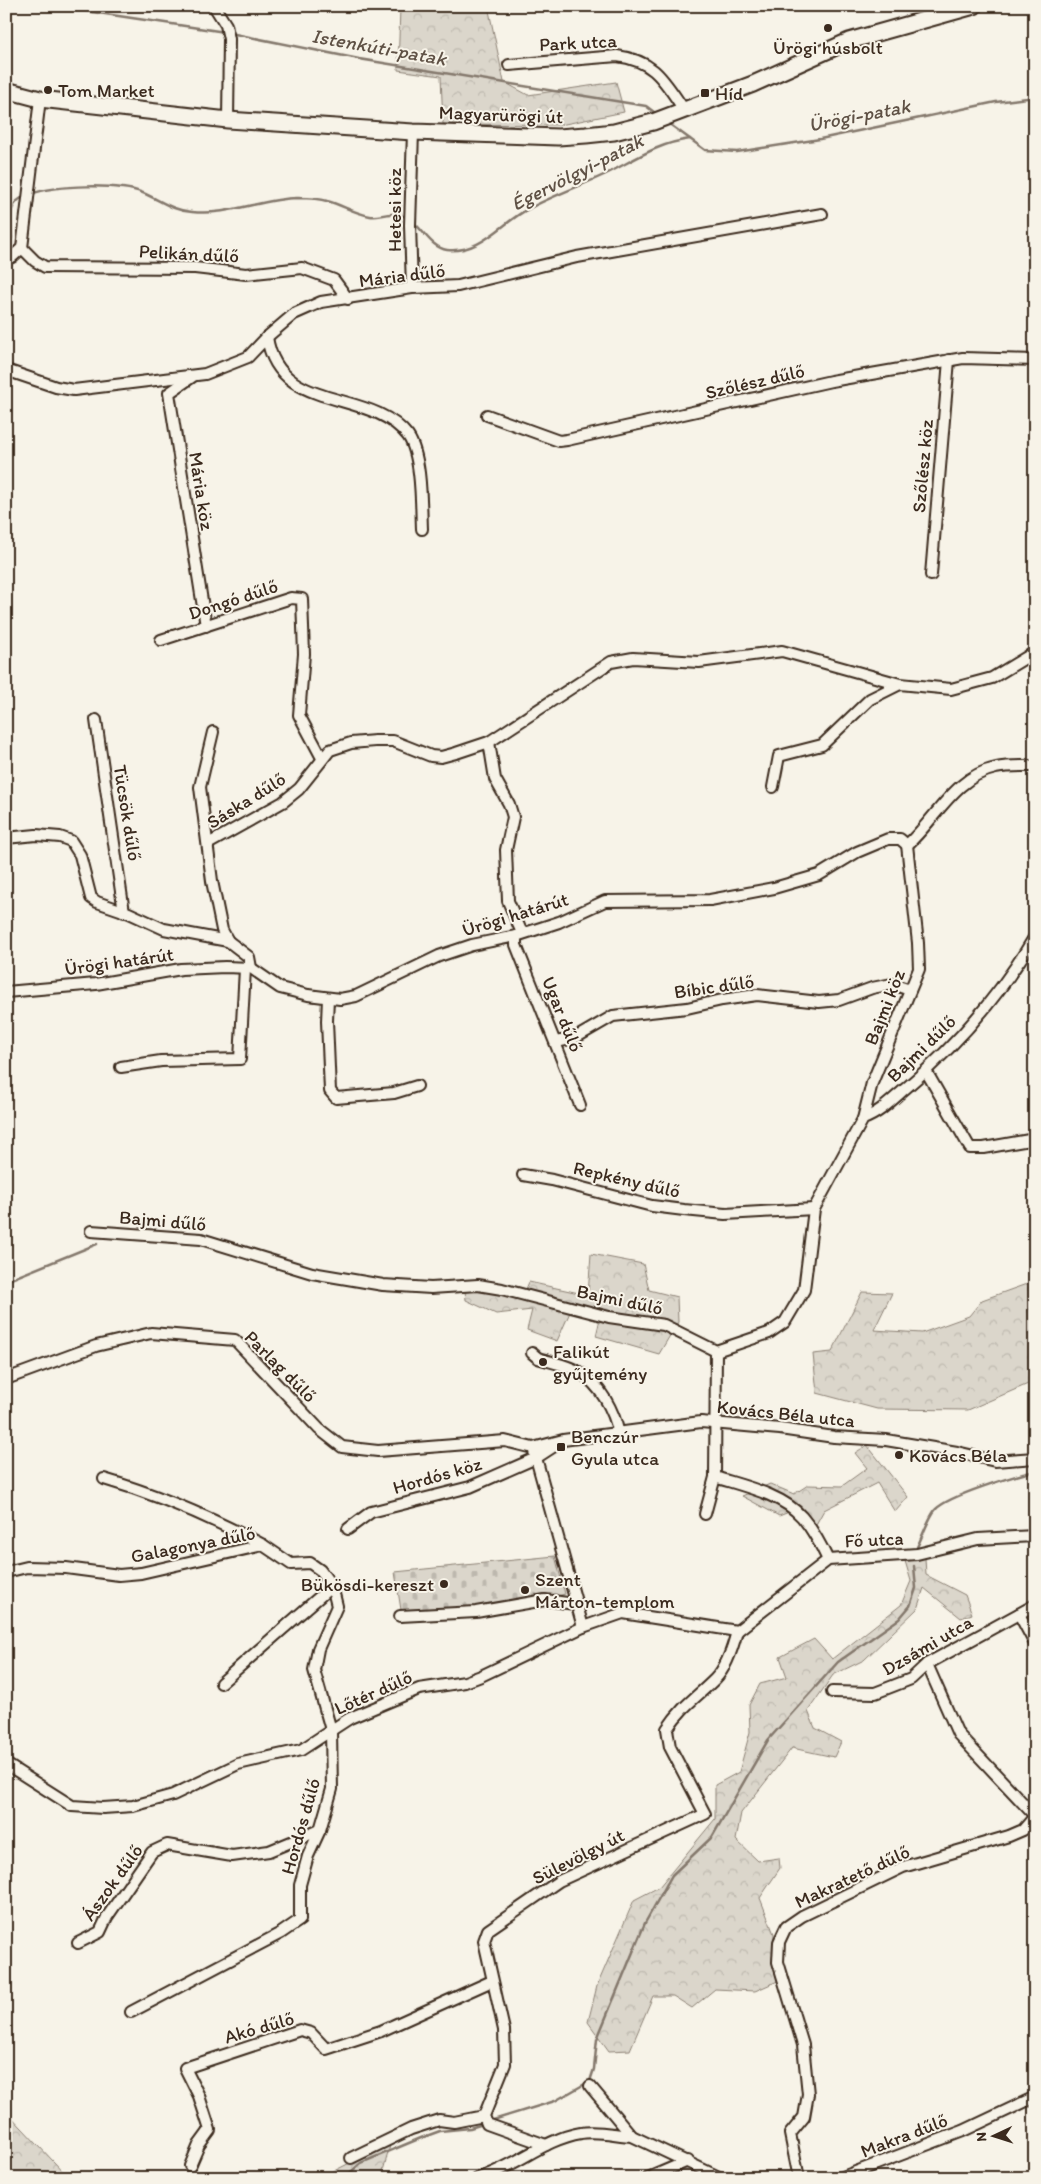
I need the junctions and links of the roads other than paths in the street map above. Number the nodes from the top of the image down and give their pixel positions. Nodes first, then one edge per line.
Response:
1 (214, 6) edge
2 (974, 6) edge
3 (509, 65) dead end
4 (8, 93) edge
5 (40, 99) junction
6 (685, 111) junction
7 (228, 120) junction
8 (413, 132) junction
9 (822, 214) dead end
10 (22, 248) junction
11 (6, 259) edge
12 (412, 288) junction
13 (348, 299) junction
14 (267, 336) junction
15 (949, 360) junction
16 (1035, 360) edge
17 (6, 370) edge
18 (195, 375) junction
19 (487, 415) dead end
20 (422, 529) dead end
21 (931, 574) dead end
22 (206, 626) junction
23 (161, 640) dead end
24 (1035, 652) edge
25 (900, 684) junction
26 (96, 720) dead end
27 (213, 732) dead end
28 (489, 742) junction
29 (322, 758) junction
30 (1035, 766) edge
31 (773, 788) dead end
32 (6, 838) edge
33 (208, 844) junction
34 (907, 845) junction
35 (124, 912) junction
36 (519, 935) junction
37 (1035, 936) edge
38 (228, 941) junction
39 (248, 969) junction
40 (910, 990) junction
41 (6, 992) edge
42 (328, 998) junction
43 (556, 1042) junction
44 (121, 1067) dead end
45 (926, 1071) junction
46 (417, 1086) dead end
47 (580, 1105) dead end
48 (863, 1119) junction
49 (1035, 1139) edge
50 (523, 1175) dead end
51 (814, 1209) junction
52 (91, 1231) dead end
53 (716, 1351) junction
54 (532, 1353) dead end
55 (6, 1379) edge
56 (716, 1422) junction
57 (619, 1434) junction
58 (563, 1440) junction
59 (529, 1446) junction
60 (536, 1458) junction
61 (1035, 1458) edge
62 (715, 1478) junction
63 (104, 1479) dead end
64 (705, 1514) dead end
65 (348, 1529) dead end
66 (1035, 1536) edge
67 (263, 1544) junction
68 (828, 1560) junction
69 (320, 1570) joint
70 (6, 1572) edge
71 (332, 1586) junction
72 (575, 1604) junction
73 (1035, 1605) edge
74 (1018, 1614) junction
75 (400, 1616) dead end
76 (584, 1628) junction
77 (737, 1631) junction
78 (1035, 1644) edge
79 (927, 1664) junction
80 (221, 1683) dead end
81 (832, 1692) dead end
82 (331, 1730) junction
83 (6, 1764) edge
84 (1035, 1816) edge
85 (320, 1830) junction
86 (78, 1943) dead end
87 (492, 1981) junction
88 (131, 2012) dead end
89 (590, 2086) dead end
90 (1035, 2097) edge
91 (485, 2120) junction
92 (632, 2136) junction
93 (546, 2145) junction
94 (351, 2158) dead end
95 (688, 2161) junction
96 (190, 2166) dead end
97 (495, 2175) edge
98 (715, 2177) edge
99 (478, 2178) edge
100 (648, 2178) edge
101 (799, 2178) edge
102 (840, 2178) edge

1 - 7 street
2 - 6 main road, Magyarürögi út
3 - 6 street, Park utca
4 - 5 main road, Magyarürögi út
5 - 7 main road, Magyarürögi út
5 - 10 street
6 - 8 main road, Magyarürögi út
7 - 8 main road, Magyarürögi út
8 - 12 street, Hetesi köz
9 - 12 street, Mária dűlő
10 - 11 street
10 - 13 street, Pelikán dűlő
12 - 13 street, Mária dűlő
13 - 14 street, Mária dűlő
14 - 18 street, Mária dűlő
14 - 20 street
15 - 16 street, Szőlész dűlő
15 - 19 street, Szőlész dűlő
15 - 21 street, Szőlész köz
17 - 18 street, Mária dűlő
18 - 22 street, Mária köz
22 - 23 street, Dongó dűlő
22 - 29 street, Dongó dűlő
24 - 25 street, Sáska dűlő
25 - 28 street, Sáska dűlő
25 - 31 street
26 - 35 street, Tücsök dűlő
27 - 33 street
28 - 29 street, Sáska dűlő
28 - 36 street, Ugar dűlő
29 - 33 street, Sáska dűlő
30 - 34 street
32 - 35 street
33 - 38 street
34 - 36 street, Ürögi határút
34 - 40 street, Bajmi köz
35 - 38 street
36 - 42 street, Ürögi határút
36 - 43 street, Ugar dűlő
37 - 45 street, Bajmi dűlő
38 - 39 street
39 - 41 street, Ürögi határút
39 - 42 street, Ürögi határút
39 - 44 street
40 - 43 street, Bíbic dűlő
40 - 48 street, Bajmi köz
42 - 46 street
43 - 47 street, Ugar dűlő
45 - 48 street, Bajmi dűlő
45 - 49 street
48 - 51 street, Bajmi dűlő
50 - 51 street, Repkény dűlő
51 - 53 street, Bajmi dűlő
52 - 53 street, Bajmi dűlő
53 - 56 street
54 - 57 street
55 - 59 street, Parlag dűlő
56 - 57 street, Kovács Béla utca
56 - 61 street, Kovács Béla utca
56 - 62 street
57 - 58 street, Kovács Béla utca
58 - 59 street, Kovács Béla utca
58 - 60 street, Hordós köz
59 - 60 street
60 - 65 street, Hordós köz
60 - 72 street
62 - 64 street
62 - 68 street
63 - 67 street
66 - 68 street, Fő utca
67 - 69 street, Galagonya dűlő
67 - 70 street, Galagonya dűlő
68 - 77 street, Fő utca
69 - 71 street, Hordós dűlő
71 - 80 street
71 - 82 street, Hordós dűlő
72 - 75 street
72 - 76 street
73 - 74 street, Dzsámi utca
74 - 78 street
74 - 79 street, Dzsámi utca
76 - 77 street, Lőtér dűlő
76 - 82 street, Lőtér dűlő
77 - 87 street, Sülevölgy út
79 - 81 street, Dzsámi utca
79 - 84 street
82 - 83 street, Lőtér dűlő
82 - 85 street, Hordós dűlő
84 - 101 street, Makratető dűlő
85 - 86 street, Ászok dűlő
85 - 88 street, Hordós dűlő
87 - 91 street, Sülevölgy út
87 - 96 street, Akó dűlő
89 - 92 street
90 - 102 street, Makra dűlő
91 - 93 street
91 - 94 street
92 - 93 street
92 - 95 street
93 - 97 street
95 - 98 street
95 - 100 street
97 - 99 street

